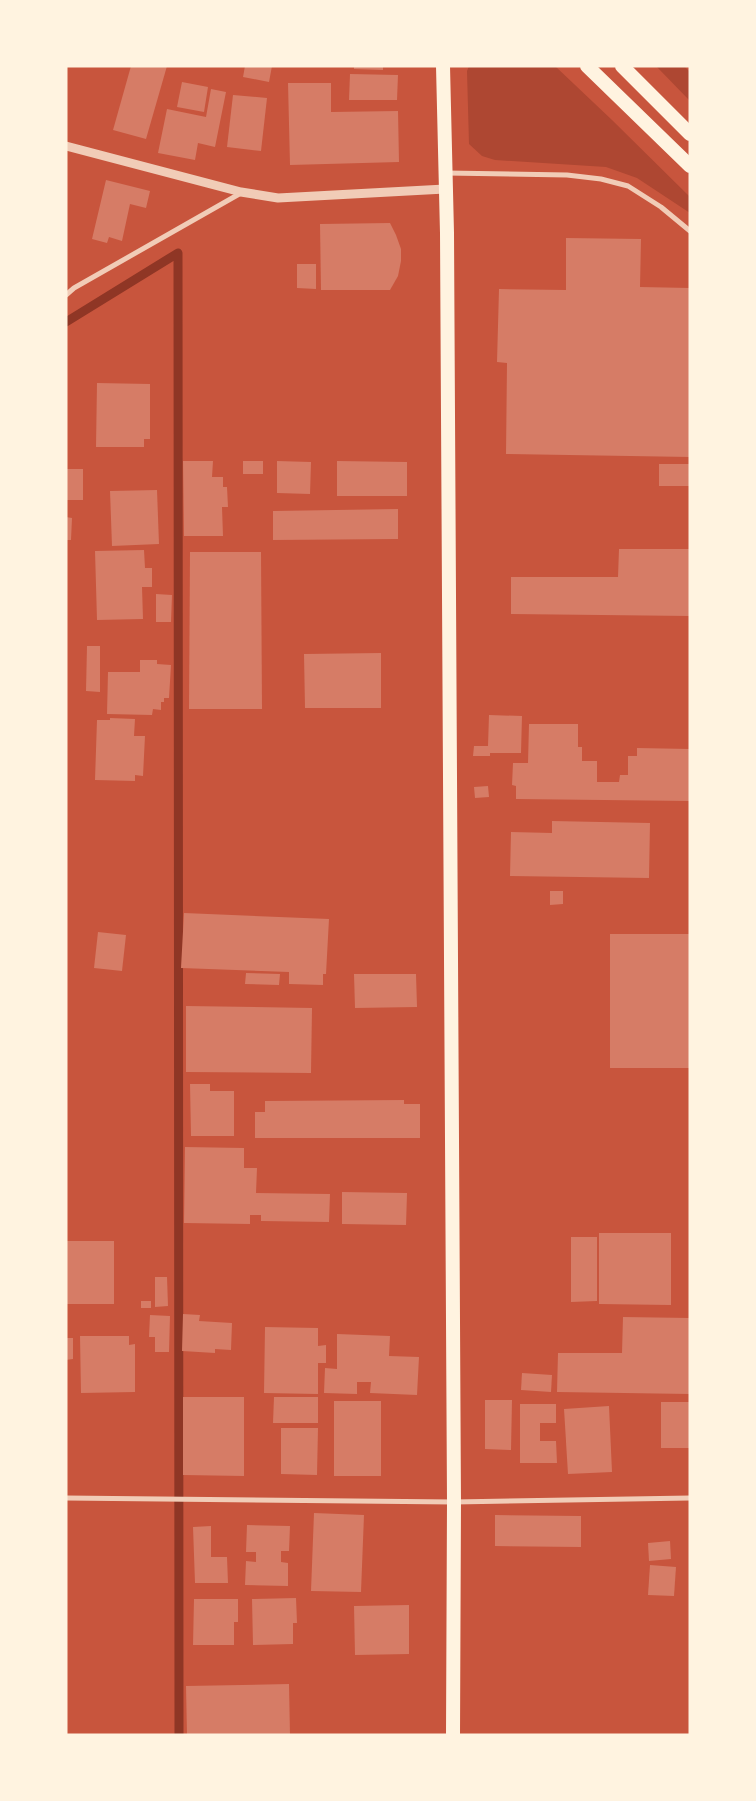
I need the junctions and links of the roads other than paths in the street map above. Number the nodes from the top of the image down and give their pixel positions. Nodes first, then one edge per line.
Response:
1 (587, 66) edge
2 (622, 66) edge
3 (446, 70) edge
4 (690, 134) edge
5 (66, 146) edge
6 (690, 166) edge
7 (445, 173) junction
8 (445, 189) junction
9 (241, 192) junction
10 (690, 231) edge
11 (66, 295) edge
12 (66, 1498) edge
13 (690, 1498) edge
14 (454, 1502) junction
15 (453, 1735) edge

1 - 6 highway
2 - 4 highway
3 - 7 highway
5 - 9 street
7 - 8 highway
7 - 10 street
8 - 9 street
8 - 14 highway
9 - 11 street
12 - 14 street
13 - 14 street
14 - 15 highway

